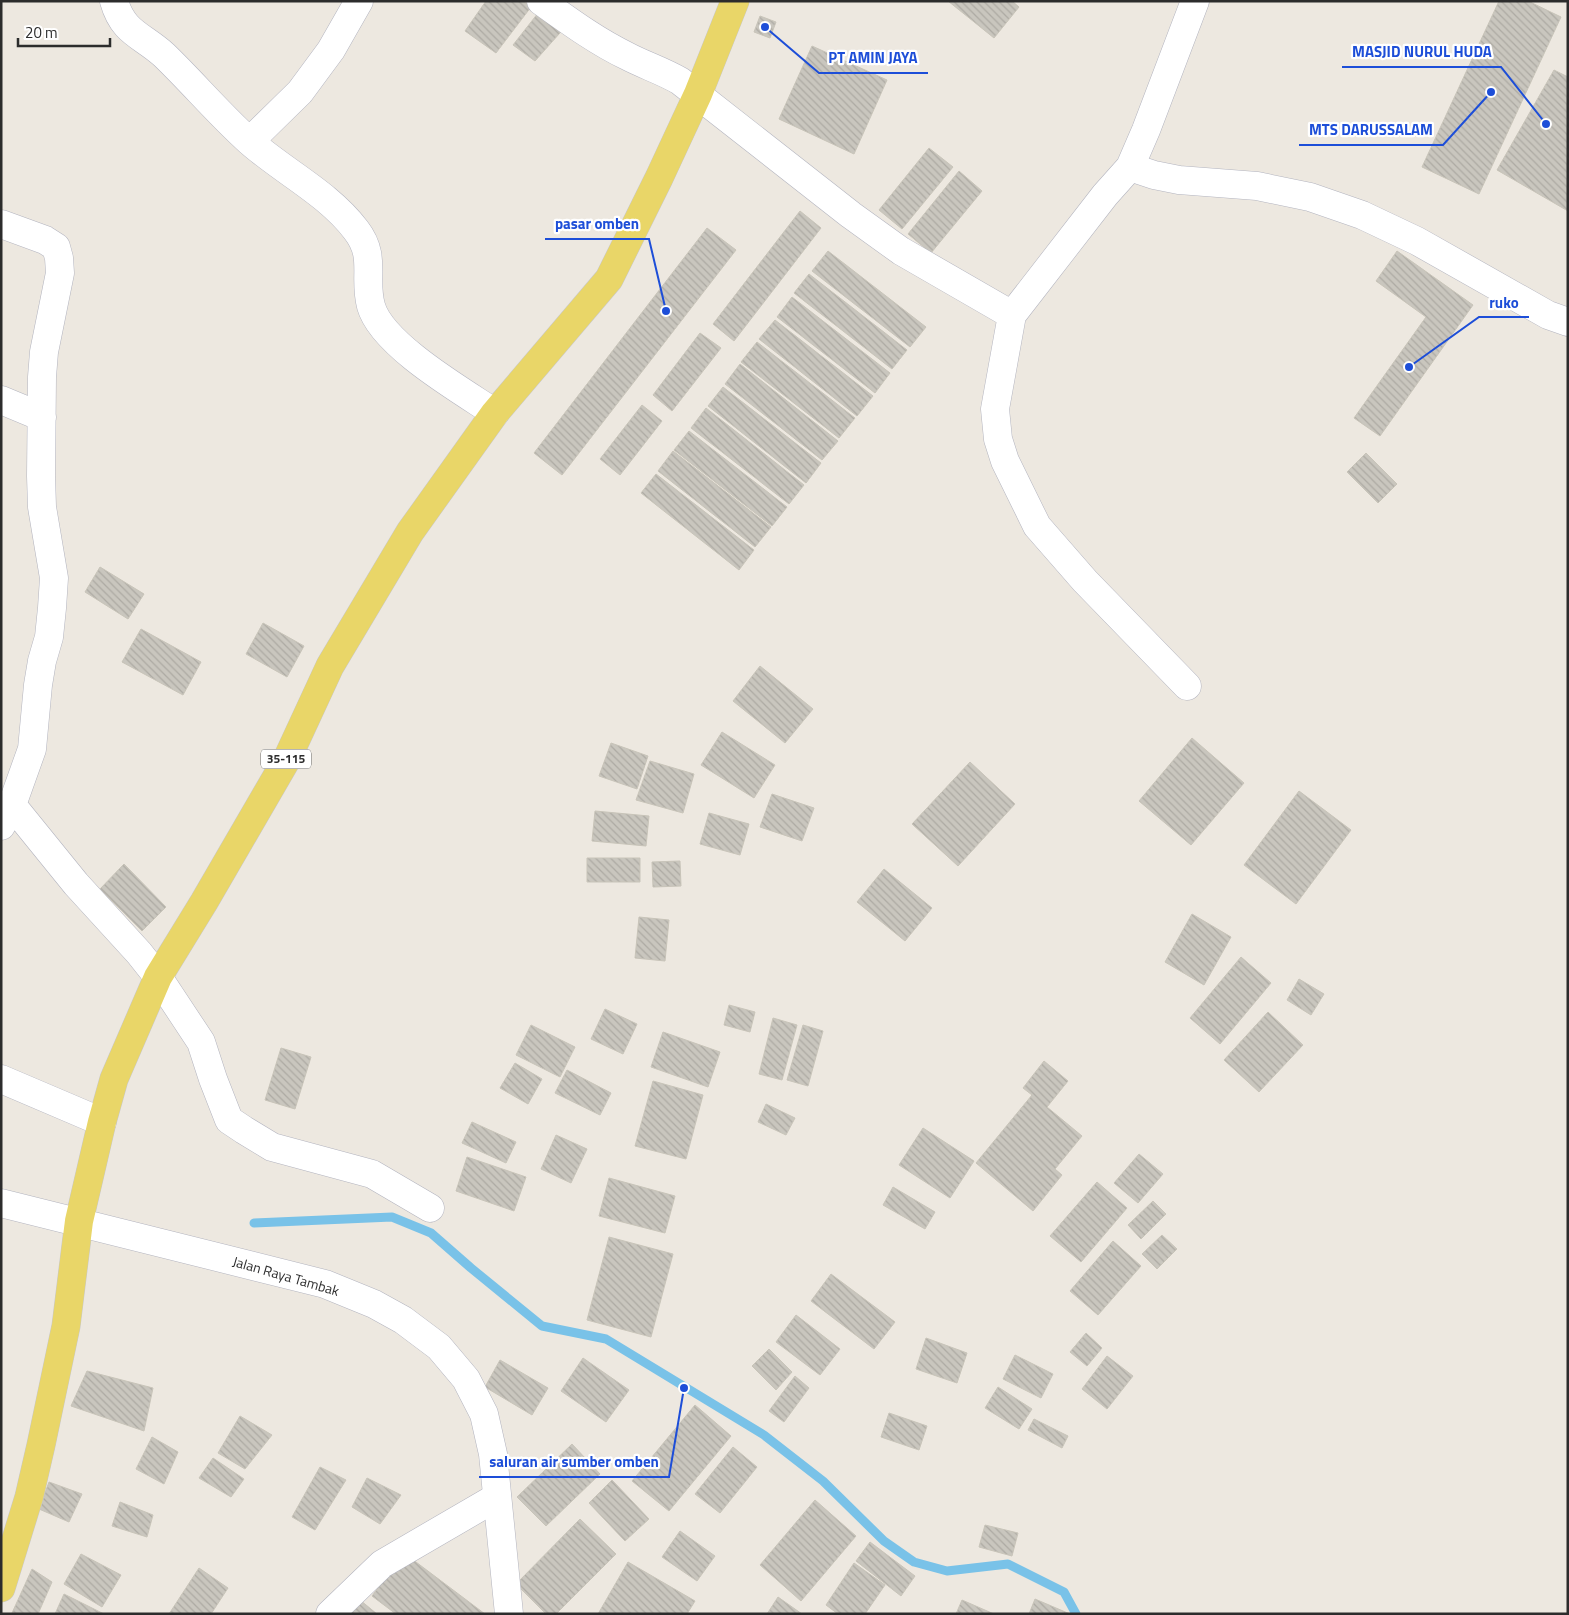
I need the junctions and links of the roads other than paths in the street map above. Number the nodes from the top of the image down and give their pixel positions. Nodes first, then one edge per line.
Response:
1 (114, 1) edge
2 (359, 1) edge
3 (541, 1) edge
4 (735, 1) edge
5 (1196, 1) edge
6 (698, 94) junction
7 (250, 141) junction
8 (1130, 167) junction
9 (1, 224) edge
10 (1012, 315) junction
11 (1568, 322) edge
12 (1, 400) edge
13 (495, 413) junction
14 (42, 417) junction
15 (1186, 686) dead end
16 (7, 816) edge
17 (158, 977) junction
18 (1, 1079) edge
19 (102, 1122) junction
20 (1, 1203) edge
21 (430, 1208) dead end
22 (79, 1221) junction
23 (497, 1497) junction
24 (1, 1588) edge
25 (330, 1614) edge
26 (509, 1614) edge

1 - 7 street
2 - 7 street
3 - 6 street
4 - 6 main road, 35-115
5 - 8 street
6 - 10 street
6 - 13 main road, 35-115
7 - 13 street
8 - 10 street
8 - 11 street
9 - 14 street
10 - 15 street
12 - 14 street
13 - 17 main road, 35-115
14 - 16 street
16 - 17 street
17 - 19 main road, 35-115
17 - 21 street
18 - 19 street
19 - 22 main road, 35-115
20 - 22 street, Jalan Raya Tambak
22 - 23 street, Jalan Raya Tambak
22 - 24 main road, 35-115
23 - 25 street
23 - 26 street, Jalan Raya Tambak

